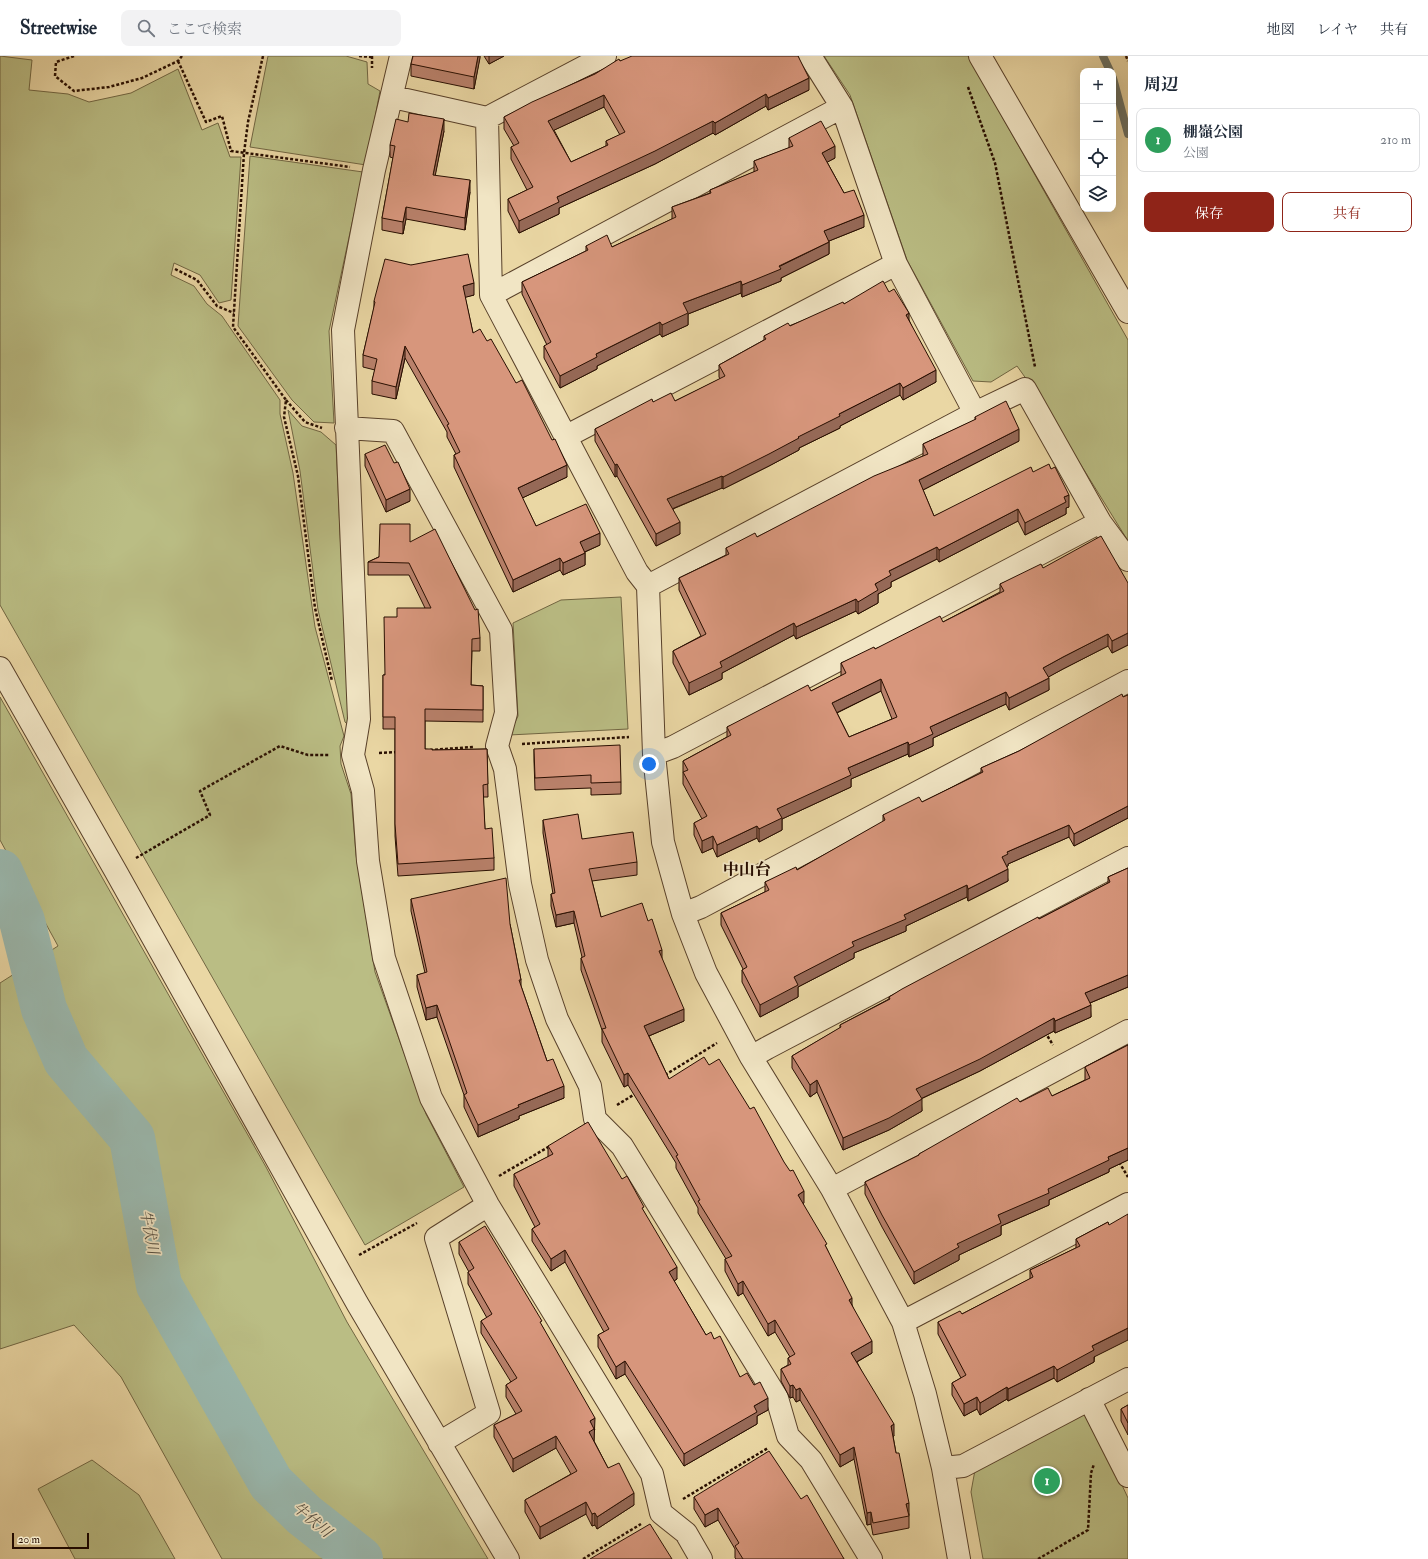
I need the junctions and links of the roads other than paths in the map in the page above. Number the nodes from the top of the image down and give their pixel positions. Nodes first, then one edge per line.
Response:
1 (401, 56) edge
2 (605, 56) edge
3 (810, 56) edge
4 (980, 56) edge
5 (393, 97) junction
6 (842, 107) junction
7 (487, 118) junction
8 (896, 264) junction
9 (491, 295) junction
10 (1128, 312) edge
11 (975, 413) junction
12 (347, 433) junction
13 (567, 436) junction
14 (1100, 522) junction
15 (1128, 560) edge
16 (648, 586) junction
17 (0, 668) edge
18 (1128, 681) edge
19 (654, 754) junction
20 (1128, 858) edge
21 (683, 914) junction
22 (1128, 1031) edge
23 (751, 1057) junction
24 (832, 1189) junction
25 (1128, 1204) edge
26 (488, 1205) junction
27 (904, 1322) junction
28 (1128, 1379) edge
29 (1089, 1399) junction
30 (439, 1443) junction
31 (943, 1468) junction
32 (1128, 1476) edge
33 (508, 1559) edge
34 (701, 1559) edge
35 (871, 1559) edge
36 (959, 1559) edge

1 - 5 street
2 - 7 street
3 - 6 street
4 - 10 street
5 - 7 street
5 - 12 street
6 - 8 street
6 - 9 street
7 - 9 street
8 - 11 street
8 - 13 street
9 - 13 street
11 - 14 street
11 - 16 street
12 - 26 street
12 - 35 street
13 - 16 street
14 - 15 street
14 - 19 street
16 - 19 street
17 - 30 street
18 - 21 street
19 - 21 street
20 - 23 street
21 - 23 street
22 - 24 street
23 - 24 street
24 - 27 street
25 - 27 street
26 - 30 street
26 - 34 street
27 - 31 street
28 - 29 street
29 - 31 street
29 - 32 street
30 - 33 street
31 - 36 street

